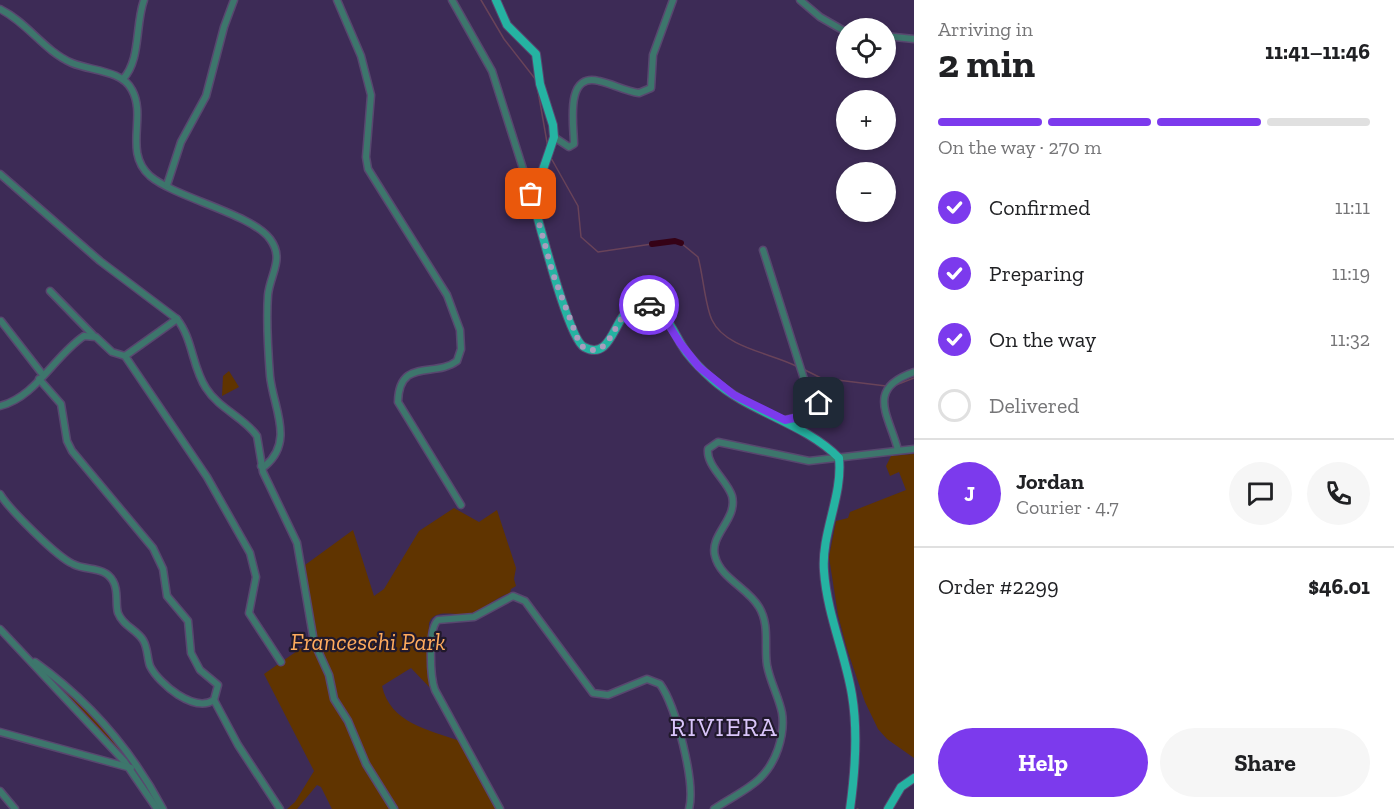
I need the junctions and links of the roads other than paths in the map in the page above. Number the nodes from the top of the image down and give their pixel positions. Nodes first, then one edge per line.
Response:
1 (144, 0) edge
2 (234, 0) edge
3 (337, 0) edge
4 (452, 0) edge
5 (496, 0) edge
6 (673, 0) edge
7 (800, 0) edge
8 (0, 9) edge
9 (836, 26) edge
10 (896, 36) edge
11 (914, 39) edge
12 (123, 79) junction
13 (554, 137) junction
14 (0, 174) edge
15 (167, 185) junction
16 (531, 194) junction
17 (763, 250) dead end
18 (50, 291) dead end
19 (177, 319) junction
20 (1, 321) edge
21 (93, 335) junction
22 (125, 356) junction
23 (914, 372) edge
24 (41, 377) junction
25 (0, 406) edge
26 (785, 420) junction
27 (914, 449) edge
28 (898, 450) junction
29 (839, 458) junction
30 (261, 465) junction
31 (0, 494) edge
32 (461, 506) dead end
33 (0, 629) edge
34 (25, 655) junction
35 (281, 662) dead end
36 (214, 700) junction
37 (0, 732) edge
38 (131, 768) junction
39 (914, 778) edge
40 (0, 791) edge
41 (15, 809) edge
42 (157, 809) edge
43 (163, 809) edge
44 (280, 809) edge
45 (394, 809) edge
46 (500, 809) edge
47 (689, 809) edge
48 (714, 809) edge
49 (849, 809) edge
50 (888, 809) edge

1 - 12 street
2 - 15 street
3 - 32 street
4 - 16 street
5 - 13 main road
6 - 13 street
7 - 9 street
8 - 12 street
10 - 11 street
12 - 15 street
13 - 16 main road
14 - 19 street
15 - 30 street
16 - 26 main road
17 - 26 street
18 - 21 street
19 - 22 street
19 - 30 street
20 - 24 street
21 - 22 street
21 - 24 street
22 - 35 street
23 - 28 street
24 - 25 street
24 - 36 street
26 - 29 main road
27 - 28 street
28 - 29 street
29 - 48 street
29 - 49 main road
30 - 45 street
31 - 36 street
33 - 34 street
34 - 38 street
34 - 43 street
36 - 44 street
37 - 38 street
38 - 42 street
39 - 50 main road
40 - 41 street
46 - 47 street

